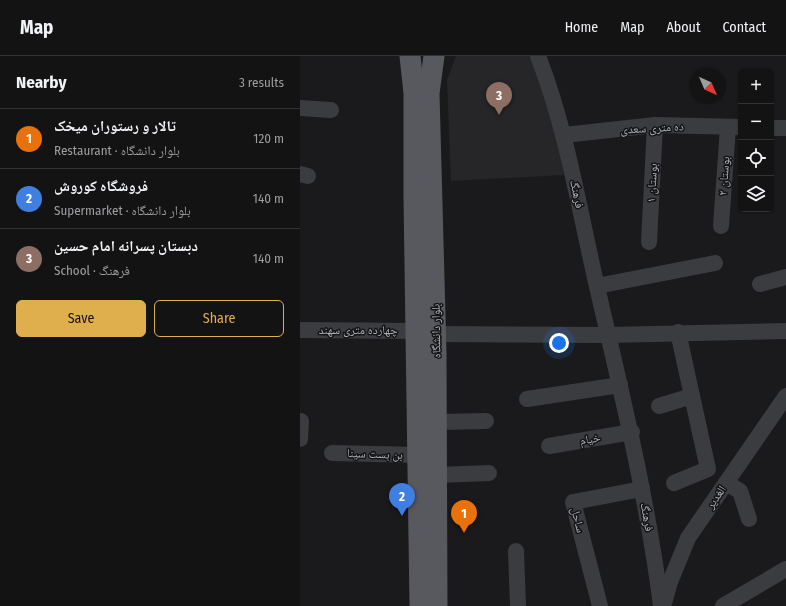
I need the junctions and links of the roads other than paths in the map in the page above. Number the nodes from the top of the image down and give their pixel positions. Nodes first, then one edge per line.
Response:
1 (410, 56) edge
2 (434, 56) edge
3 (538, 56) edge
4 (300, 108) edge
5 (331, 110) dead end
6 (655, 125) junction
7 (734, 127) edge
8 (774, 128) edge
9 (786, 128) edge
10 (564, 135) junction
11 (721, 226) dead end
12 (649, 242) dead end
13 (715, 263) dead end
14 (786, 278) edge
15 (760, 284) dead end
16 (597, 286) junction
17 (300, 330) edge
18 (786, 331) edge
19 (426, 332) junction
20 (678, 332) junction
21 (608, 334) junction
22 (620, 385) junction
23 (692, 396) junction
24 (786, 396) edge
25 (527, 399) dead end
26 (659, 406) dead end
27 (301, 421) dead end
28 (436, 422) junction
29 (486, 422) dead end
30 (632, 432) junction
31 (300, 439) edge
32 (549, 446) dead end
33 (332, 453) dead end
34 (419, 455) junction
35 (489, 472) dead end
36 (437, 475) junction
37 (674, 483) dead end
38 (726, 483) junction
39 (642, 489) junction
40 (749, 519) dead end
41 (516, 552) dead end
42 (786, 569) edge
43 (420, 606) edge
44 (437, 606) edge
45 (518, 606) edge
46 (600, 606) edge
47 (662, 606) edge
48 (722, 606) edge

1 - 19 main road, بلوار دانشگاه
2 - 19 main road, بلوار دانشگاه
3 - 10 street, فرهنگ
4 - 5 street
6 - 7 street, ده متری سعدی
6 - 10 street, ده متری سعدی
6 - 12 street, بوستان ۱
7 - 11 street, بوستان ۲
8 - 9 street
10 - 16 street, فرهنگ
13 - 16 street
14 - 15 street
16 - 21 street, فرهنگ
17 - 19 street, چهارده متری سهند
18 - 20 street
19 - 21 street
19 - 28 main road, بلوار دانشگاه
19 - 34 main road, بلوار دانشگاه
20 - 21 street
20 - 23 street
21 - 22 street, فرهنگ
22 - 25 street
22 - 30 street, فرهنگ
23 - 26 street
23 - 37 street
24 - 38 street, الغدیر
27 - 31 street
28 - 29 street
28 - 36 main road, بلوار دانشگاه
30 - 32 street, خیام
30 - 39 street, فرهنگ
33 - 34 street, بن بست سینا
34 - 43 main road, بلوار دانشگاه
35 - 36 street
36 - 44 main road, بلوار دانشگاه
38 - 40 street
38 - 47 street, الغدیر
39 - 46 street, ساحل
39 - 47 street, فرهنگ
41 - 45 street
42 - 48 street

